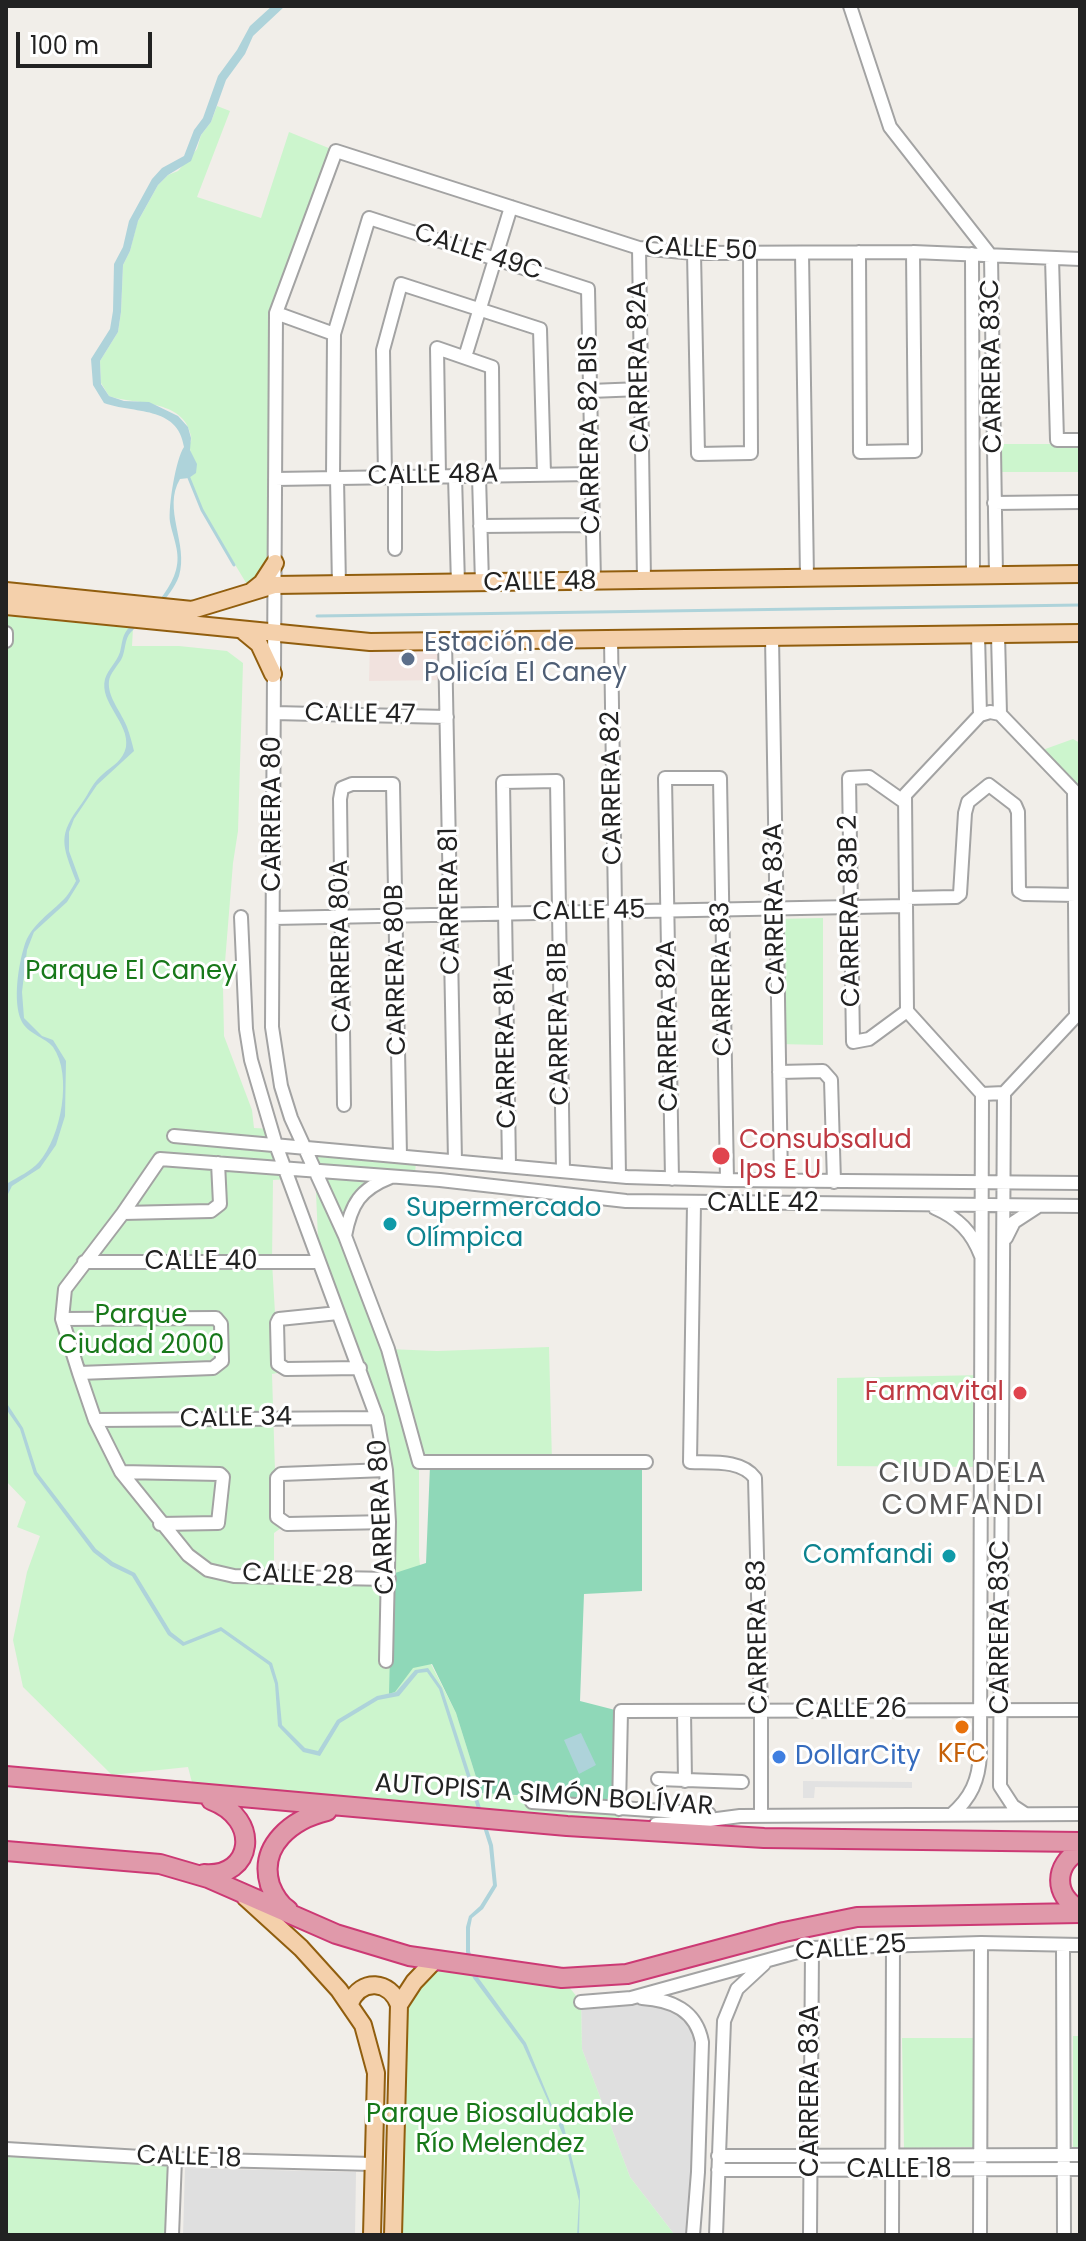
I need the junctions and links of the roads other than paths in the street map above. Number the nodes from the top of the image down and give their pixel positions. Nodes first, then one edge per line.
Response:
1 (850, 6) edge
2 (336, 151) joint
3 (511, 207) junction
4 (639, 248) junction
5 (859, 252) junction
6 (913, 252) junction
7 (694, 253) junction
8 (802, 253) junction
9 (750, 254) junction
10 (972, 254) junction
11 (991, 256) junction
12 (495, 257) junction
13 (1052, 258) junction
14 (1080, 259) edge
15 (588, 289) joint
16 (478, 308) junction
17 (276, 313) junction
18 (334, 334) junction
19 (465, 357) junction
20 (641, 389) junction
21 (590, 391) junction
22 (1080, 440) edge
23 (544, 474) junction
24 (592, 474) junction
25 (493, 475) junction
26 (390, 476) junction
27 (439, 476) junction
28 (455, 476) junction
29 (479, 476) junction
30 (335, 478) junction
31 (275, 479) junction
32 (1080, 502) edge
33 (994, 503) junction
34 (593, 525) junction
35 (480, 526) junction
36 (395, 549) dead end
37 (275, 563) junction
38 (1080, 574) edge
39 (973, 576) junction
40 (996, 576) junction
41 (807, 578) junction
42 (644, 581) junction
43 (594, 582) junction
44 (482, 583) junction
45 (458, 584) junction
46 (274, 585) junction
47 (339, 586) junction
48 (6, 591) edge
49 (251, 591) junction
50 (6, 606) edge
51 (192, 618) junction
52 (240, 630) junction
53 (6, 633) edge
54 (274, 633) junction
55 (1080, 633) edge
56 (978, 635) junction
57 (998, 635) junction
58 (772, 637) junction
59 (611, 639) junction
60 (6, 641) edge
61 (445, 641) junction
62 (273, 674) junction
63 (274, 713) junction
64 (1000, 714) junction
65 (980, 715) junction
66 (447, 717) junction
67 (720, 778) joint
68 (503, 782) joint
69 (342, 788) joint
70 (903, 801) junction
71 (1077, 901) edge
72 (906, 902) junction
73 (850, 907) junction
74 (776, 909) junction
75 (722, 910) junction
76 (668, 911) junction
77 (615, 912) junction
78 (559, 913) junction
79 (451, 914) junction
80 (505, 914) junction
81 (395, 915) junction
82 (341, 916) junction
83 (241, 917) dead end
84 (273, 918) junction
85 (907, 1011) junction
86 (779, 1072) junction
87 (1004, 1093) junction
88 (982, 1094) junction
89 (344, 1105) dead end
90 (174, 1136) dead end
91 (276, 1145) junction
92 (305, 1147) junction
93 (400, 1156) junction
94 (455, 1161) junction
95 (218, 1163) junction
96 (509, 1166) junction
97 (286, 1167) junction
98 (315, 1169) junction
99 (563, 1171) junction
100 (393, 1176) junction
101 (619, 1176) junction
102 (672, 1179) junction
103 (727, 1180) junction
104 (781, 1180) junction
105 (834, 1182) junction
106 (983, 1182) junction
107 (1004, 1183) junction
108 (1080, 1183) edge
109 (694, 1203) junction
110 (920, 1205) junction
111 (983, 1206) junction
112 (1004, 1206) junction
113 (1038, 1206) junction
114 (1080, 1206) edge
115 (123, 1213) junction
116 (345, 1236) junction
117 (1004, 1249) junction
118 (84, 1262) junction
119 (319, 1262) junction
120 (983, 1271) junction
121 (338, 1313) junction
122 (62, 1319) junction
123 (360, 1368) junction
124 (79, 1373) junction
125 (377, 1418) junction
126 (95, 1420) junction
127 (983, 1436) junction
128 (1002, 1436) junction
129 (646, 1462) dead end
130 (386, 1470) junction
131 (121, 1472) junction
132 (983, 1483) junction
133 (1002, 1484) junction
134 (389, 1522) junction
135 (160, 1524) junction
136 (389, 1579) junction
137 (386, 1661) dead end
138 (981, 1710) junction
139 (1001, 1710) junction
140 (1080, 1710) edge
141 (684, 1711) junction
142 (761, 1711) junction
143 (6, 1776) edge
144 (658, 1779) dead end
145 (685, 1781) junction
146 (742, 1782) dead end
147 (195, 1794) junction
148 (532, 1802) dead end
149 (342, 1807) junction
150 (619, 1809) junction
151 (1025, 1814) junction
152 (1080, 1814) edge
153 (951, 1815) junction
154 (740, 1816) junction
155 (761, 1816) junction
156 (567, 1826) junction
157 (1080, 1842) edge
158 (1080, 1850) edge
159 (6, 1851) edge
160 (173, 1867) junction
161 (238, 1891) junction
162 (1080, 1911) edge
163 (302, 1919) junction
164 (981, 1943) junction
165 (893, 1944) junction
166 (1063, 1945) junction
167 (1080, 1945) edge
168 (812, 1948) junction
169 (773, 1957) junction
170 (441, 1962) junction
171 (631, 1998) junction
172 (581, 2002) dead end
173 (350, 2003) junction
174 (399, 2005) junction
175 (702, 2042) junction
176 (722, 2042) junction
177 (6, 2149) edge
178 (980, 2155) junction
179 (1080, 2155) edge
180 (718, 2156) junction
181 (811, 2156) junction
182 (892, 2156) junction
183 (175, 2159) junction
184 (1064, 2162) junction
185 (373, 2164) junction
186 (980, 2169) junction
187 (1080, 2169) edge
188 (718, 2170) junction
189 (811, 2170) junction
190 (892, 2170) junction
191 (172, 2235) edge
192 (372, 2235) edge
193 (393, 2235) edge
194 (693, 2235) edge
195 (716, 2235) edge
196 (810, 2235) edge
197 (892, 2235) edge
198 (980, 2235) edge
199 (1064, 2235) edge

1 - 11 street, CARRERA 83C
2 - 3 street, CALLE 50
2 - 17 street, CARRERA 80
3 - 4 street, CALLE 50
3 - 12 street
4 - 7 street, CALLE 50
4 - 20 street, CARRERA 82A
5 - 6 street, CALLE 50
5 - 6 street
5 - 8 street, CALLE 50
6 - 10 street, CALLE 50
7 - 9 street, CALLE 50
7 - 9 street
8 - 9 street, CALLE 50
8 - 41 street
10 - 11 street, CALLE 50
10 - 39 street, CARRERA 83C
11 - 13 street, CALLE 50
11 - 33 street, CARRERA 83C
12 - 15 street, CALLE 49C
12 - 16 street
12 - 18 street, CALLE 49C
13 - 14 street, CALLE 50
13 - 22 street
15 - 21 street, CARRERA 82 BIS
16 - 19 street
16 - 23 street
16 - 26 street
17 - 18 street
17 - 31 street, CARRERA 80
18 - 30 street
19 - 25 street
19 - 27 street
20 - 21 street
20 - 42 street, CARRERA 82A
21 - 24 street, CARRERA 82 BIS
23 - 24 street, CALLE 48A
23 - 25 street, CALLE 48A
24 - 34 street, CARRERA 82 BIS
25 - 29 street, CALLE 48A
26 - 27 street, CALLE 48A
26 - 30 street, CALLE 48A
26 - 36 street
27 - 28 street, CALLE 48A
28 - 29 street, CALLE 48A
28 - 45 street
29 - 35 street
30 - 31 street, CALLE 48A
30 - 47 street
31 - 37 street, CARRERA 80
32 - 33 street
33 - 40 street, CARRERA 83C
34 - 35 street
34 - 43 street, CARRERA 82 BIS
35 - 44 street
37 - 46 street, CARRERA 80
37 - 49 main road
38 - 40 main road, CALLE 48
39 - 40 main road, CALLE 48
39 - 41 main road, CALLE 48
41 - 42 main road, CALLE 48
42 - 43 main road, CALLE 48
43 - 44 main road, CALLE 48
44 - 45 main road, CALLE 48
45 - 47 main road, CALLE 48
46 - 47 main road, CALLE 48
46 - 49 main road, CALLE 48
46 - 54 street, CARRERA 80
48 - 51 main road, CALLE 48
49 - 51 main road, CALLE 48
50 - 51 main road, CALLE 48
51 - 52 main road, CALLE 48
52 - 54 main road, CALLE 48
52 - 62 main road
53 - 60 street
54 - 61 main road, CALLE 48
54 - 62 street, CARRERA 80
55 - 57 main road, CALLE 48
56 - 57 main road, CALLE 48
56 - 58 main road, CALLE 48
56 - 65 street
57 - 64 street
58 - 59 main road, CALLE 48
58 - 74 street, CARRERA 83A
59 - 61 main road, CALLE 48
59 - 77 street, CARRERA 82
61 - 66 street, CARRERA 81
62 - 63 street, CARRERA 80
63 - 66 street, CALLE 47
63 - 84 street, CARRERA 80
64 - 65 street
64 - 71 street
65 - 70 street
66 - 79 street, CARRERA 81
67 - 75 street, CARRERA 83
67 - 76 street, CARRERA 82A
68 - 78 street, CARRERA 81B
68 - 80 street, CARRERA 81A
69 - 81 street, CARRERA 80B
69 - 82 street, CARRERA 80A
70 - 72 street
70 - 73 street, CARRERA 83B 2
71 - 72 street, CALLE 45
71 - 87 street
72 - 73 street, CALLE 45
72 - 85 street
73 - 74 street, CALLE 45
73 - 85 street, CARRERA 83B 2
74 - 75 street, CALLE 45
74 - 86 street, CARRERA 83A
75 - 76 street, CALLE 45
75 - 103 street, CARRERA 83
76 - 77 street, CALLE 45
76 - 102 street, CARRERA 82A
77 - 78 street, CALLE 45
77 - 101 street, CARRERA 82
78 - 80 street, CALLE 45
78 - 99 street, CARRERA 81B
79 - 80 street, CALLE 45
79 - 81 street, CALLE 45
79 - 94 street, CARRERA 81
80 - 96 street, CARRERA 81A
81 - 82 street, CALLE 45
81 - 93 street, CARRERA 80B
82 - 84 street, CALLE 45
82 - 89 street, CARRERA 80A
83 - 91 street, CARRERA 80
84 - 92 street, CARRERA 80
85 - 88 street
86 - 104 street, CARRERA 83A
86 - 105 street
87 - 88 street
87 - 107 street, CARRERA 83C
88 - 106 street, CARRERA 83C
90 - 91 street, CALLE 42
91 - 92 street, CALLE 42
91 - 97 street, CARRERA 80
92 - 93 street, CALLE 42
92 - 98 street, CARRERA 80
93 - 94 street, CALLE 42
94 - 96 street, CALLE 42
95 - 97 street, CALLE 42
95 - 115 street, CALLE 42
95 - 115 street
96 - 99 street, CALLE 42
97 - 98 street, CALLE 42
97 - 119 street, CARRERA 80
98 - 100 street, CALLE 42
98 - 116 street, CARRERA 80
99 - 101 street, CALLE 42
100 - 109 street, CALLE 42
100 - 116 street
101 - 102 street, CALLE 42
102 - 103 street, CALLE 42
103 - 104 street, CALLE 42
104 - 105 street, CALLE 42
105 - 106 street, CALLE 42
106 - 107 street, CALLE 42
106 - 111 street, CARRERA 83C
107 - 108 street, CALLE 42
107 - 112 street, CARRERA 83C
109 - 110 street, CALLE 42
109 - 142 street, CARRERA 83
110 - 111 street, CALLE 42
110 - 120 street
111 - 112 street, CALLE 42
111 - 120 street, CARRERA 83C
112 - 113 street, CALLE 42
112 - 117 street, CARRERA 83C
113 - 114 street, CALLE 42
113 - 117 street
115 - 118 street
116 - 129 street, CARRERA 80
117 - 128 street, CARRERA 83C
118 - 119 street, CALLE 40
118 - 122 street
119 - 121 street, CARRERA 80
120 - 127 street, CARRERA 83C
121 - 123 street, CARRERA 80
121 - 123 street
122 - 124 street
122 - 124 street
123 - 125 street, CARRERA 80
124 - 126 street
125 - 126 street, CALLE 34
125 - 130 street, CARRERA 80
126 - 131 street
127 - 128 street
127 - 132 street, CARRERA 83C
128 - 133 street, CARRERA 83C
130 - 134 street, CARRERA 80
130 - 134 street
131 - 135 street
131 - 135 street
132 - 133 street
132 - 138 street, CARRERA 83C
133 - 139 street, CARRERA 83C
134 - 136 street, CARRERA 80
135 - 136 street, CALLE 28
136 - 137 street, CARRERA 80
138 - 139 street, CALLE 26
138 - 142 street, CALLE 26
138 - 153 street, CARRERA 83C
139 - 140 street, CALLE 26
139 - 151 street, CARRERA 83C
141 - 142 street, CALLE 26
141 - 145 street
141 - 150 street, CALLE 26
142 - 155 street, CARRERA 83
143 - 147 highway, AUTOPISTA SIMÓN BOLÍVAR
144 - 145 street
145 - 146 street
147 - 149 highway, AUTOPISTA SIMÓN BOLÍVAR
147 - 160 highway
148 - 150 street
149 - 156 highway, AUTOPISTA SIMÓN BOLÍVAR
149 - 163 highway
150 - 154 street
151 - 152 street
151 - 153 street
153 - 155 street
154 - 155 street
154 - 156 street
156 - 157 highway, AUTOPISTA SIMÓN BOLÍVAR
158 - 162 highway
159 - 160 highway
160 - 161 highway
161 - 163 highway
161 - 173 main road
162 - 170 highway
163 - 170 highway
164 - 165 street, CALLE 25
164 - 166 street, CALLE 25
164 - 178 street
165 - 168 street, CALLE 25
165 - 182 street
166 - 167 street, CALLE 25
166 - 184 street
168 - 169 street, CALLE 25
168 - 181 street, CARRERA 83A
169 - 171 street, CALLE 25
169 - 176 street
170 - 174 main road
171 - 172 street, CALLE 25
171 - 175 street
173 - 174 main road
173 - 185 main road
174 - 193 main road
175 - 176 street
175 - 194 street
176 - 180 street
177 - 183 street, CALLE 18
178 - 182 street, CALLE 18
178 - 184 street, CALLE 18
178 - 186 street
179 - 184 street, CALLE 18
180 - 181 street, CALLE 18
180 - 188 street
181 - 182 street, CALLE 18
181 - 189 street, CARRERA 83A
182 - 190 street
183 - 185 street, CALLE 18
183 - 191 street
184 - 186 street, CALLE 18
184 - 187 street, CALLE 18
184 - 199 street
185 - 192 main road
186 - 190 street, CALLE 18
186 - 198 street
188 - 189 street, CALLE 18
188 - 195 street
189 - 190 street, CALLE 18
189 - 196 street, CARRERA 83A
190 - 197 street

